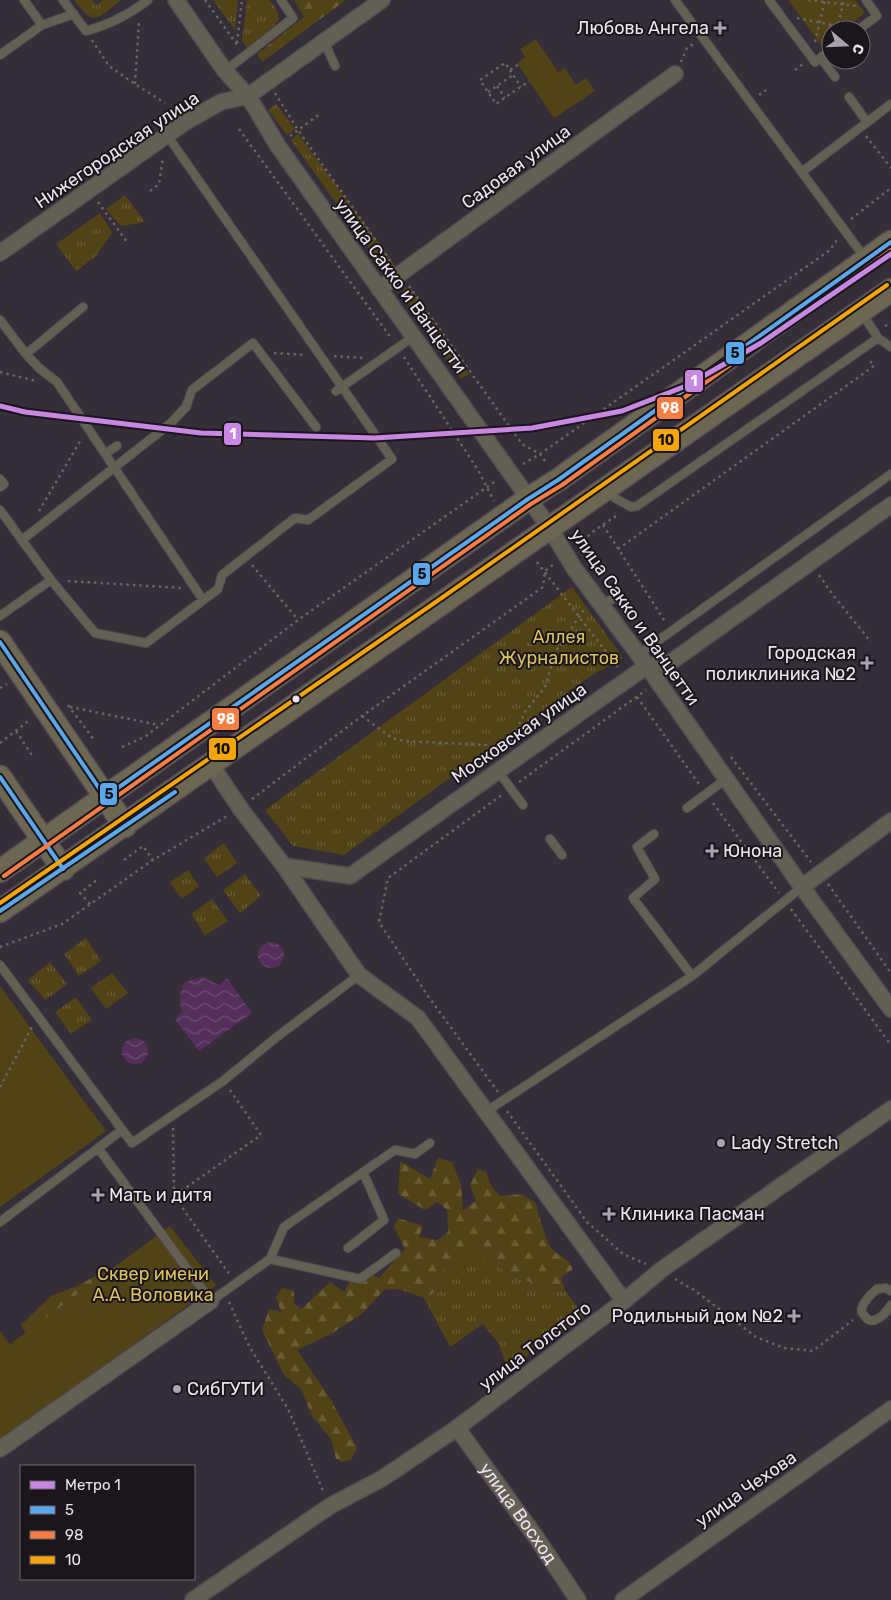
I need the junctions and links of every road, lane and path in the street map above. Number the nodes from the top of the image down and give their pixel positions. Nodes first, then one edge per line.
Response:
1 (24, 0) edge
2 (63, 0) edge
3 (148, 0) edge
4 (176, 0) edge
5 (242, 0) edge
6 (281, 0) edge
7 (382, 0) edge
8 (675, 0) edge
9 (769, 0) edge
10 (808, 0) edge
11 (844, 0) edge
12 (866, 0) edge
13 (825, 1) edge
14 (843, 4) junction
15 (140, 6) junction
16 (872, 8) junction
17 (74, 14) junction
18 (780, 16) junction
19 (839, 20) edge
20 (871, 21) edge
21 (820, 23) junction
22 (42, 25) junction
23 (86, 31) junction
24 (702, 37) junction
25 (324, 42) junction
26 (237, 44) dead end
27 (0, 55) edge
28 (812, 58) junction
29 (821, 58) edge
30 (518, 65) dead end
31 (335, 66) dead end
32 (510, 70) junction
33 (830, 70) edge
34 (225, 71) junction
35 (675, 74) joint
36 (513, 75) junction
37 (835, 77) dead end
38 (529, 82) dead end
39 (135, 84) junction
40 (497, 86) junction
41 (521, 87) junction
42 (488, 92) junction
43 (248, 96) junction
44 (849, 97) dead end
45 (505, 98) junction
46 (165, 103) dead end
47 (891, 104) edge
48 (321, 113) dead end
49 (867, 122) junction
50 (860, 128) junction
51 (239, 129) dead end
52 (167, 135) junction
53 (278, 146) junction
54 (891, 168) edge
55 (802, 172) junction
56 (90, 190) junction
57 (150, 191) dead end
58 (126, 242) dead end
59 (891, 242) edge
60 (0, 253) edge
61 (866, 259) junction
62 (379, 289) junction
63 (891, 290) edge
64 (83, 307) dead end
65 (861, 311) junction
66 (0, 320) edge
67 (413, 337) junction
68 (878, 338) junction
69 (398, 347) junction
70 (891, 347) edge
71 (861, 349) junction
72 (26, 354) junction
73 (0, 372) edge
74 (41, 382) dead end
75 (339, 389) junction
76 (316, 428) dead end
77 (84, 434) dead end
78 (117, 446) dead end
79 (106, 453) junction
80 (114, 466) junction
81 (891, 474) edge
82 (0, 479) edge
83 (486, 486) dead end
84 (0, 487) edge
85 (604, 492) junction
86 (528, 499) junction
87 (891, 505) edge
88 (0, 510) edge
89 (36, 516) dead end
90 (603, 525) dead end
91 (550, 530) junction
92 (22, 540) junction
93 (618, 548) junction
94 (245, 557) junction
95 (824, 571) dead end
96 (51, 580) junction
97 (196, 589) junction
98 (603, 599) junction
99 (203, 600) junction
100 (0, 616) edge
101 (579, 616) junction
102 (298, 620) dead end
103 (670, 630) junction
104 (0, 642) edge
105 (871, 642) dead end
106 (643, 661) junction
107 (617, 666) dead end
108 (6, 683) dead end
109 (0, 688) edge
110 (69, 707) dead end
111 (362, 716) junction
112 (79, 721) dead end
113 (159, 725) dead end
114 (146, 736) dead end
115 (94, 740) dead end
116 (0, 743) edge
117 (510, 746) dead end
118 (122, 747) dead end
119 (729, 754) dead end
120 (33, 757) dead end
121 (212, 766) junction
122 (498, 771) junction
123 (0, 777) edge
124 (726, 779) junction
125 (511, 788) junction
126 (706, 794) junction
127 (105, 797) junction
128 (523, 805) dead end
129 (240, 808) junction
130 (687, 808) dead end
131 (891, 822) edge
132 (125, 826) junction
133 (654, 834) dead end
134 (550, 839) dead end
135 (44, 841) junction
136 (562, 855) dead end
137 (124, 860) dead end
138 (153, 860) junction
139 (284, 866) junction
140 (62, 869) junction
141 (0, 870) edge
142 (820, 873) junction
143 (98, 879) dead end
144 (802, 886) junction
145 (785, 900) junction
146 (90, 904) junction
147 (0, 911) edge
148 (0, 947) edge
149 (0, 965) edge
150 (891, 973) edge
151 (359, 975) junction
152 (692, 976) junction
153 (891, 1009) edge
154 (33, 1024) dead end
155 (891, 1045) edge
156 (223, 1080) junction
157 (0, 1087) edge
158 (502, 1100) junction
159 (891, 1109) edge
160 (487, 1111) junction
161 (173, 1114) junction
162 (122, 1130) junction
163 (430, 1143) dead end
164 (98, 1148) junction
165 (363, 1172) junction
166 (174, 1196) junction
167 (0, 1222) edge
168 (348, 1248) dead end
169 (396, 1253) dead end
170 (270, 1259) junction
171 (661, 1270) junction
172 (236, 1283) junction
173 (891, 1291) edge
174 (224, 1292) junction
175 (211, 1301) junction
176 (624, 1301) junction
177 (891, 1305) edge
178 (862, 1313) junction
179 (891, 1409) edge
180 (457, 1428) junction
181 (0, 1449) edge
182 (330, 1506) junction
183 (193, 1600) edge
184 (578, 1600) edge
185 (623, 1600) edge

1 - 22 lane
2 - 17 lane
3 - 15 lane
4 - 34 street, улица Сакко и Ванцетти
5 - 26 path
6 - 34 lane
7 - 25 street, Нижегородская улица
8 - 24 lane
9 - 18 lane
10 - 13 path
11 - 14 path
12 - 16 lane
13 - 14 path
13 - 21 path
14 - 16 path
14 - 19 path
15 - 23 lane
15 - 39 path
16 - 20 lane
17 - 22 lane
17 - 23 lane
18 - 21 path
18 - 28 lane
21 - 28 path
22 - 27 lane
23 - 39 path
24 - 35 path
24 - 55 lane
25 - 31 lane
25 - 43 street, Нижегородская улица
28 - 29 lane
30 - 32 path
32 - 36 path
32 - 42 path
33 - 37 lane
34 - 43 street, улица Сакко и Ванцетти
35 - 62 street, Садовая улица
36 - 40 path
36 - 41 path
38 - 41 path
39 - 46 path
40 - 42 path
40 - 45 path
41 - 45 path
42 - 45 path
43 - 52 street, Нижегородская улица
43 - 53 street, улица Сакко и Ванцетти
44 - 49 lane
47 - 49 lane
48 - 53 path
49 - 50 lane
50 - 54 path
50 - 55 lane
51 - 69 path
52 - 56 street, Нижегородская улица
52 - 57 path
52 - 75 lane
53 - 62 street, улица Сакко и Ванцетти
55 - 61 lane
56 - 58 path
56 - 60 street, Нижегородская улица
59 - 61 main road
61 - 86 main road
62 - 67 street, улица Сакко и Ванцетти
63 - 65 main road
64 - 72 lane
65 - 68 lane
65 - 85 main road
66 - 72 lane
67 - 69 lane
67 - 86 street, улица Сакко и Ванцетти
68 - 70 lane
68 - 71 lane
69 - 75 lane
69 - 83 path
71 - 85 lane
71 - 93 path
72 - 79 lane
73 - 74 path
75 - 94 lane
76 - 80 lane
77 - 89 path
78 - 79 lane
79 - 80 lane
80 - 92 lane
80 - 97 lane
81 - 103 lane
82 - 84 lane
85 - 91 main road
86 - 91 street, улица Сакко и Ванцетти
86 - 127 main road
87 - 106 street, Московская улица
88 - 92 lane
90 - 93 path
91 - 98 street, улица Сакко и Ванцетти
91 - 121 main road
92 - 96 lane
93 - 103 path
94 - 99 lane
94 - 102 path
95 - 105 path
96 - 97 path
96 - 99 lane
96 - 100 lane
97 - 99 lane
98 - 101 path
98 - 106 street, улица Сакко и Ванцетти
101 - 107 path
101 - 111 path
101 - 117 path
103 - 106 lane
104 - 127 main road
106 - 122 street, Московская улица
106 - 124 street, улица Сакко и Ванцетти
108 - 109 path
110 - 113 path
111 - 122 path
111 - 129 path
112 - 115 path
114 - 118 path
116 - 120 path
119 - 142 path
121 - 129 street
121 - 132 main road
122 - 125 lane
122 - 139 street, Московская улица
123 - 135 main road
124 - 126 lane
124 - 144 street, улица Сакко и Ванцетти
125 - 126 path
125 - 128 lane
125 - 158 path
126 - 130 lane
126 - 145 path
127 - 132 main road
127 - 135 main road
129 - 138 path
129 - 139 street
131 - 142 street
132 - 140 main road
133 - 152 lane
134 - 136 lane
135 - 140 main road
135 - 141 main road
137 - 138 path
138 - 146 path
139 - 151 street
140 - 147 main road
142 - 144 street
142 - 150 path
143 - 146 path
144 - 145 lane
144 - 153 street, улица Сакко и Ванцетти
145 - 152 lane
145 - 155 path
146 - 148 path
149 - 162 lane
151 - 156 lane
151 - 160 street
152 - 158 lane
154 - 157 path
156 - 161 lane
156 - 166 path
158 - 160 lane
158 - 171 path
159 - 171 street, улица Толстого
160 - 176 street
161 - 162 lane
161 - 166 path
162 - 164 lane
163 - 165 lane
164 - 167 lane
164 - 175 lane
165 - 168 lane
165 - 170 lane
166 - 172 path
169 - 170 lane
170 - 172 lane
171 - 176 street, улица Толстого
171 - 178 path
172 - 174 lane
173 - 178 lane
174 - 175 lane
174 - 182 path
175 - 181 street
176 - 180 street, улица Толстого
177 - 178 lane
179 - 185 street, улица Чехова
180 - 182 street, улица Толстого
180 - 184 street, улица Восход
182 - 183 street, улица Толстого

